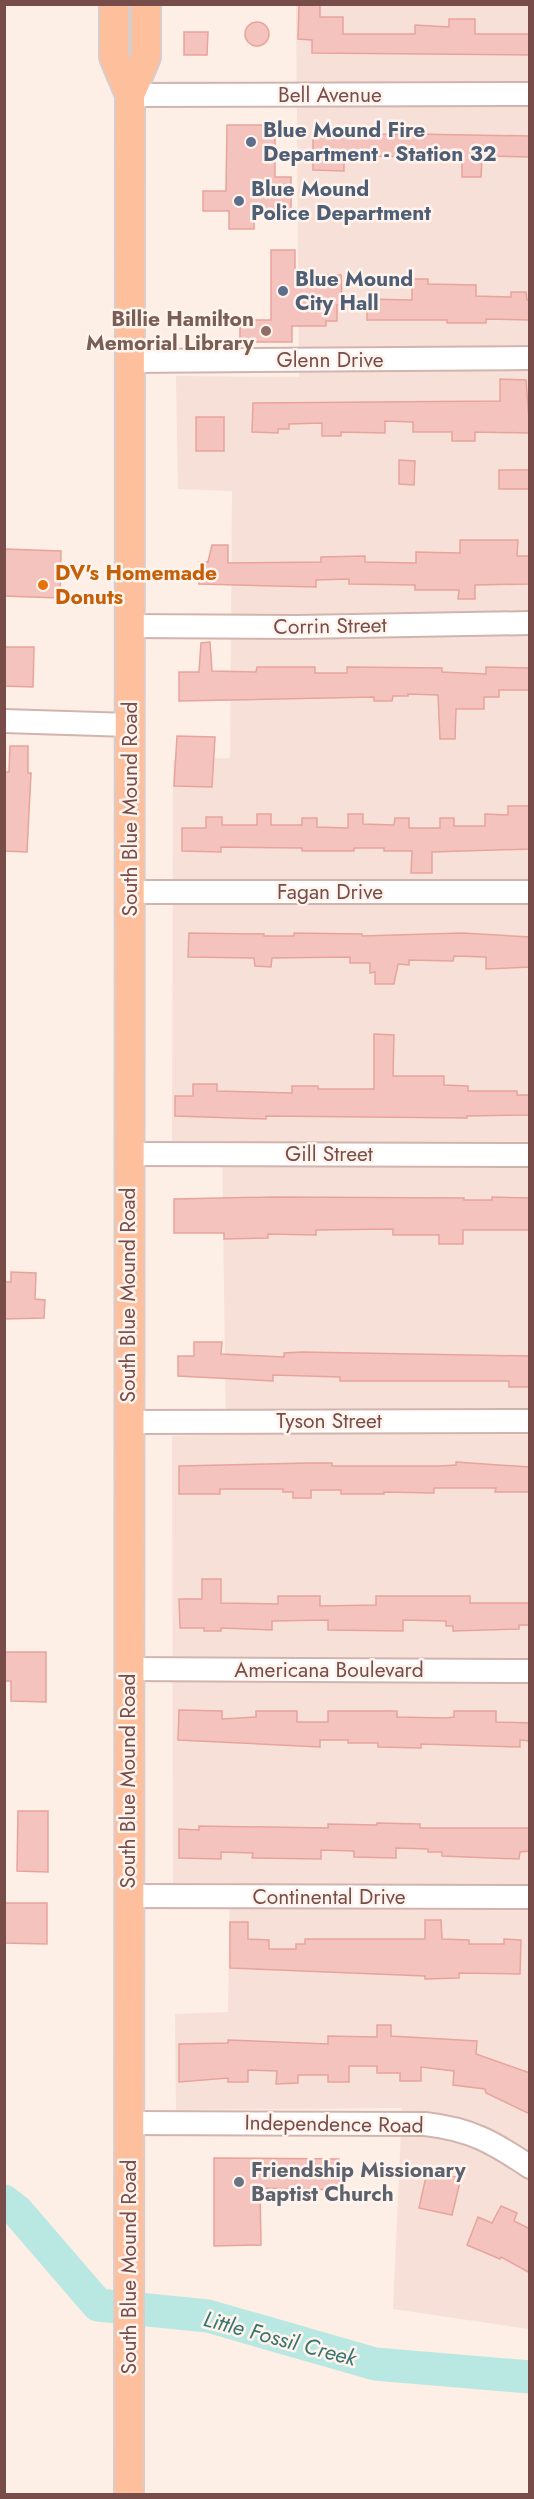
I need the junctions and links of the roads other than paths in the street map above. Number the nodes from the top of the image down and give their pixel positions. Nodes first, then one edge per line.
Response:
1 (114, 4) edge
2 (146, 4) edge
3 (530, 94) edge
4 (130, 95) junction
5 (530, 358) edge
6 (131, 361) junction
7 (530, 623) edge
8 (131, 626) junction
9 (4, 721) edge
10 (130, 725) junction
11 (130, 892) junction
12 (530, 892) edge
13 (128, 1154) junction
14 (530, 1155) edge
15 (530, 1421) edge
16 (129, 1422) junction
17 (128, 1669) junction
18 (530, 1671) edge
19 (128, 1896) junction
20 (530, 1897) edge
21 (128, 2123) junction
22 (530, 2168) edge
23 (129, 2494) edge

1 - 4 main road, South Blue Mound Road
2 - 4 main road, South Blue Mound Road
3 - 4 street, Bell Avenue
4 - 6 main road, South Blue Mound Road
5 - 6 street, Glenn Drive
6 - 8 main road, South Blue Mound Road
7 - 8 street, Corrin Street
8 - 10 main road, South Blue Mound Road
9 - 10 street
10 - 11 main road, South Blue Mound Road
11 - 12 street, Fagan Drive
11 - 13 main road, South Blue Mound Road
13 - 14 street, Gill Street
13 - 16 main road, South Blue Mound Road
15 - 16 street, Tyson Street
16 - 17 main road, South Blue Mound Road
17 - 18 street, Americana Boulevard
17 - 19 main road, South Blue Mound Road
19 - 20 street, Continental Drive
19 - 21 main road, South Blue Mound Road
21 - 22 street, Independence Road
21 - 23 main road, South Blue Mound Road

